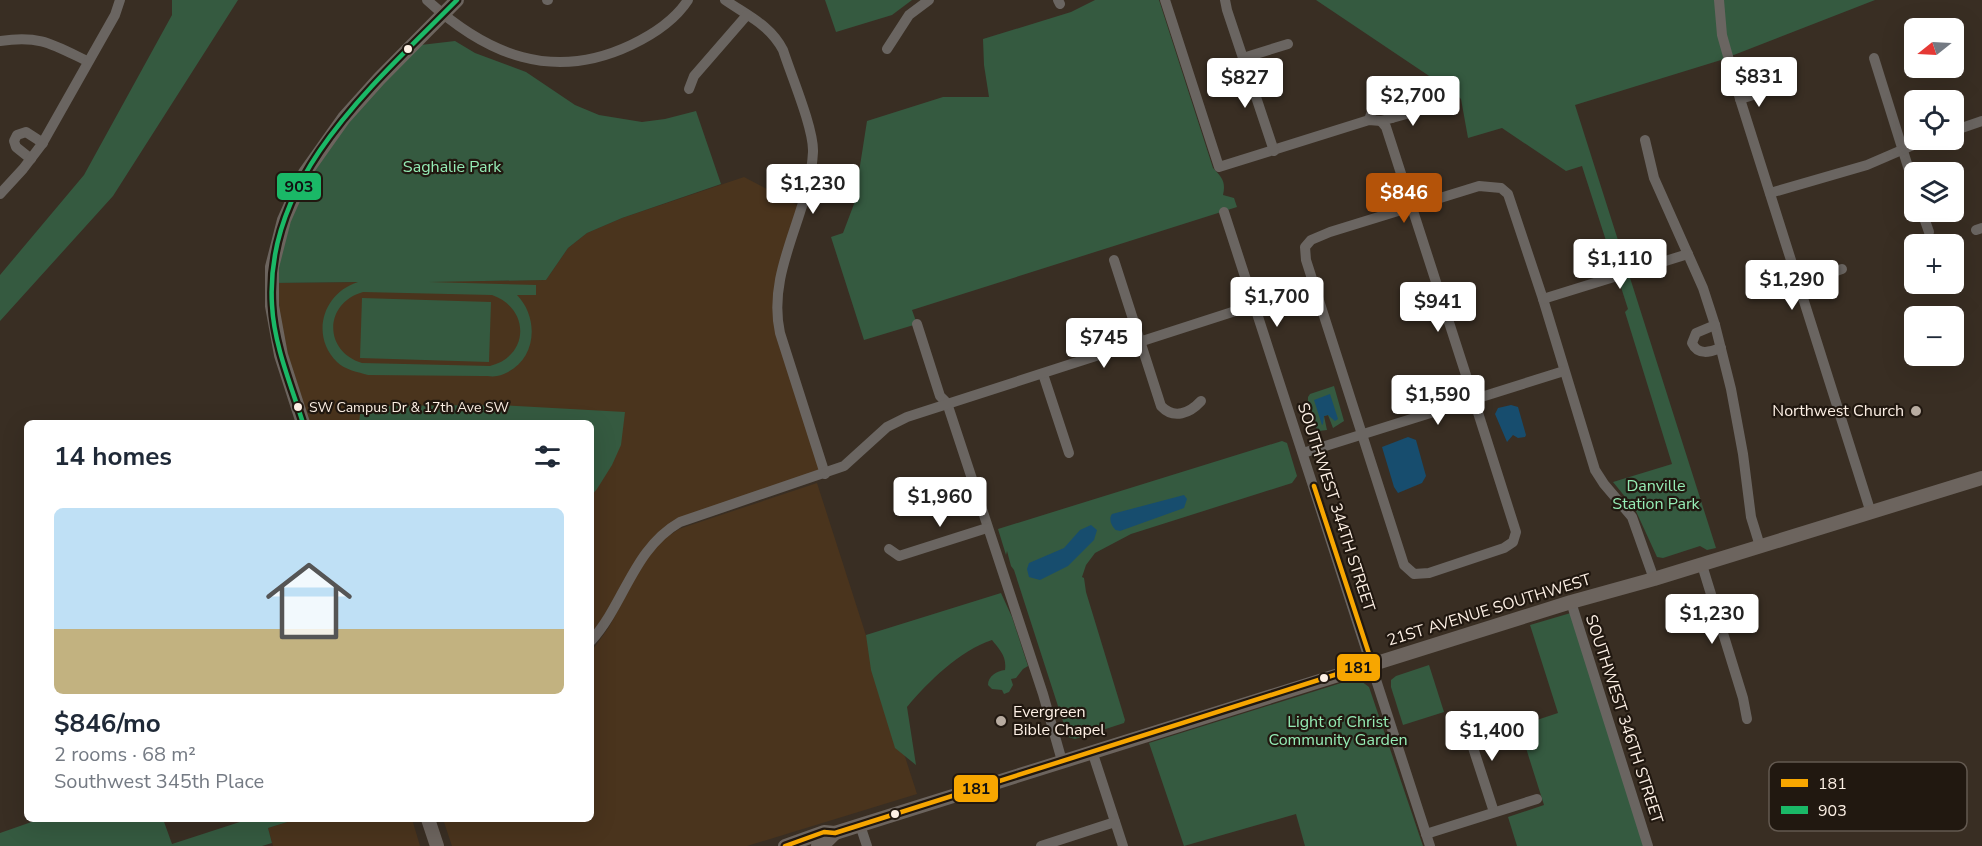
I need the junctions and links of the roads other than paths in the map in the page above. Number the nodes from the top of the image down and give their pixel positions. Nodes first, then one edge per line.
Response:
1 (120, 0) edge
2 (427, 0) edge
3 (457, 0) edge
4 (688, 0) edge
5 (725, 0) edge
6 (929, 0) edge
7 (1165, 0) edge
8 (1226, 0) edge
9 (1719, 0) edge
10 (442, 14) junction
11 (747, 15) junction
12 (0, 41) edge
13 (1288, 44) dead end
14 (886, 49) dead end
15 (1244, 58) junction
16 (1874, 58) dead end
17 (87, 61) junction
18 (689, 89) dead end
19 (1770, 90) dead end
20 (1740, 99) junction
21 (1439, 105) dead end
22 (1392, 118) junction
23 (1369, 120) junction
24 (1381, 121) junction
25 (1982, 121) edge
26 (1964, 127) edge
27 (1645, 140) dead end
28 (43, 143) junction
29 (1902, 148) junction
30 (1274, 151) junction
31 (31, 159) junction
32 (1906, 162) edge
33 (1770, 193) junction
34 (0, 194) edge
35 (1412, 206) junction
36 (1224, 212) dead end
37 (1926, 222) edge
38 (1929, 232) dead end
39 (1688, 254) junction
40 (1114, 260) dead end
41 (1842, 269) dead end
42 (1798, 284) junction
43 (1543, 299) junction
44 (1254, 305) junction
45 (917, 324) dead end
46 (1715, 325) junction
47 (1140, 342) junction
48 (1721, 348) junction
49 (1564, 371) junction
50 (1044, 374) junction
51 (1474, 399) junction
52 (1202, 401) dead end
53 (947, 403) junction
54 (302, 420) edge
55 (1363, 434) junction
56 (1069, 453) dead end
57 (1303, 453) junction
58 (825, 474) junction
59 (1982, 478) edge
60 (1871, 513) junction
61 (987, 528) junction
62 (1760, 546) junction
63 (890, 549) dead end
64 (1702, 565) junction
65 (1654, 579) junction
66 (1571, 602) junction
67 (594, 637) edge
68 (1372, 663) junction
69 (1747, 719) dead end
70 (1464, 720) dead end
71 (1092, 751) junction
72 (1062, 760) junction
73 (1536, 799) dead end
74 (1494, 812) junction
75 (429, 822) edge
76 (1115, 822) junction
77 (860, 825) junction
78 (835, 833) junction
79 (1426, 834) junction
80 (437, 846) edge
81 (785, 846) edge
82 (818, 846) edge
83 (867, 846) edge
84 (1041, 846) edge
85 (1123, 846) edge
86 (1430, 846) edge
87 (1648, 846) edge

1 - 17 street
2 - 10 street
3 - 10 main road
4 - 10 street
5 - 11 street
6 - 14 street
7 - 30 street
8 - 15 street
9 - 20 street
10 - 54 main road
11 - 18 street
11 - 58 street
12 - 17 street
13 - 15 street
15 - 30 street
16 - 29 street
17 - 28 street
19 - 20 street
20 - 33 street
21 - 22 street
22 - 23 street
22 - 24 street
23 - 24 street
23 - 30 street
24 - 35 street
25 - 26 street
27 - 39 street
28 - 31 street
28 - 31 street
29 - 32 street
29 - 33 street
31 - 34 street
33 - 42 street
35 - 43 street
35 - 51 street
35 - 55 street
36 - 44 street, SOUTHWEST 344TH STREET
37 - 38 street
39 - 43 street
39 - 46 street
40 - 47 street
41 - 42 street
42 - 60 street
43 - 49 street
44 - 47 street
44 - 57 street, SOUTHWEST 344TH STREET
45 - 53 street
46 - 48 street
46 - 48 street
47 - 50 street
47 - 52 street
48 - 62 street
49 - 51 street
49 - 65 street
50 - 53 street
50 - 56 street
51 - 55 street
51 - 55 street
53 - 58 street
53 - 61 street
55 - 57 street
57 - 68 street, SOUTHWEST 344TH STREET
58 - 67 street
59 - 60 main road, 21ST AVENUE SOUTHWEST
60 - 62 main road, 21ST AVENUE SOUTHWEST
61 - 63 street
61 - 72 street
62 - 64 main road, 21ST AVENUE SOUTHWEST
64 - 65 main road, 21ST AVENUE SOUTHWEST
64 - 69 street
65 - 66 main road, 21ST AVENUE SOUTHWEST
66 - 68 main road, 21ST AVENUE SOUTHWEST
66 - 87 street, SOUTHWEST 346TH STREET
68 - 71 main road, 21ST AVENUE SOUTHWEST
68 - 79 street, SOUTHWEST 344TH STREET
70 - 74 street
71 - 72 main road, 21ST AVENUE SOUTHWEST
71 - 76 street
72 - 77 main road, 21ST AVENUE SOUTHWEST
73 - 74 street
74 - 79 street
75 - 80 main road
76 - 84 street
76 - 85 street
77 - 78 main road, 21ST AVENUE SOUTHWEST
77 - 83 street
78 - 81 main road, 21ST AVENUE SOUTHWEST
78 - 82 main road, 21ST AVENUE SOUTHWEST
79 - 86 street, SOUTHWEST 344TH STREET

